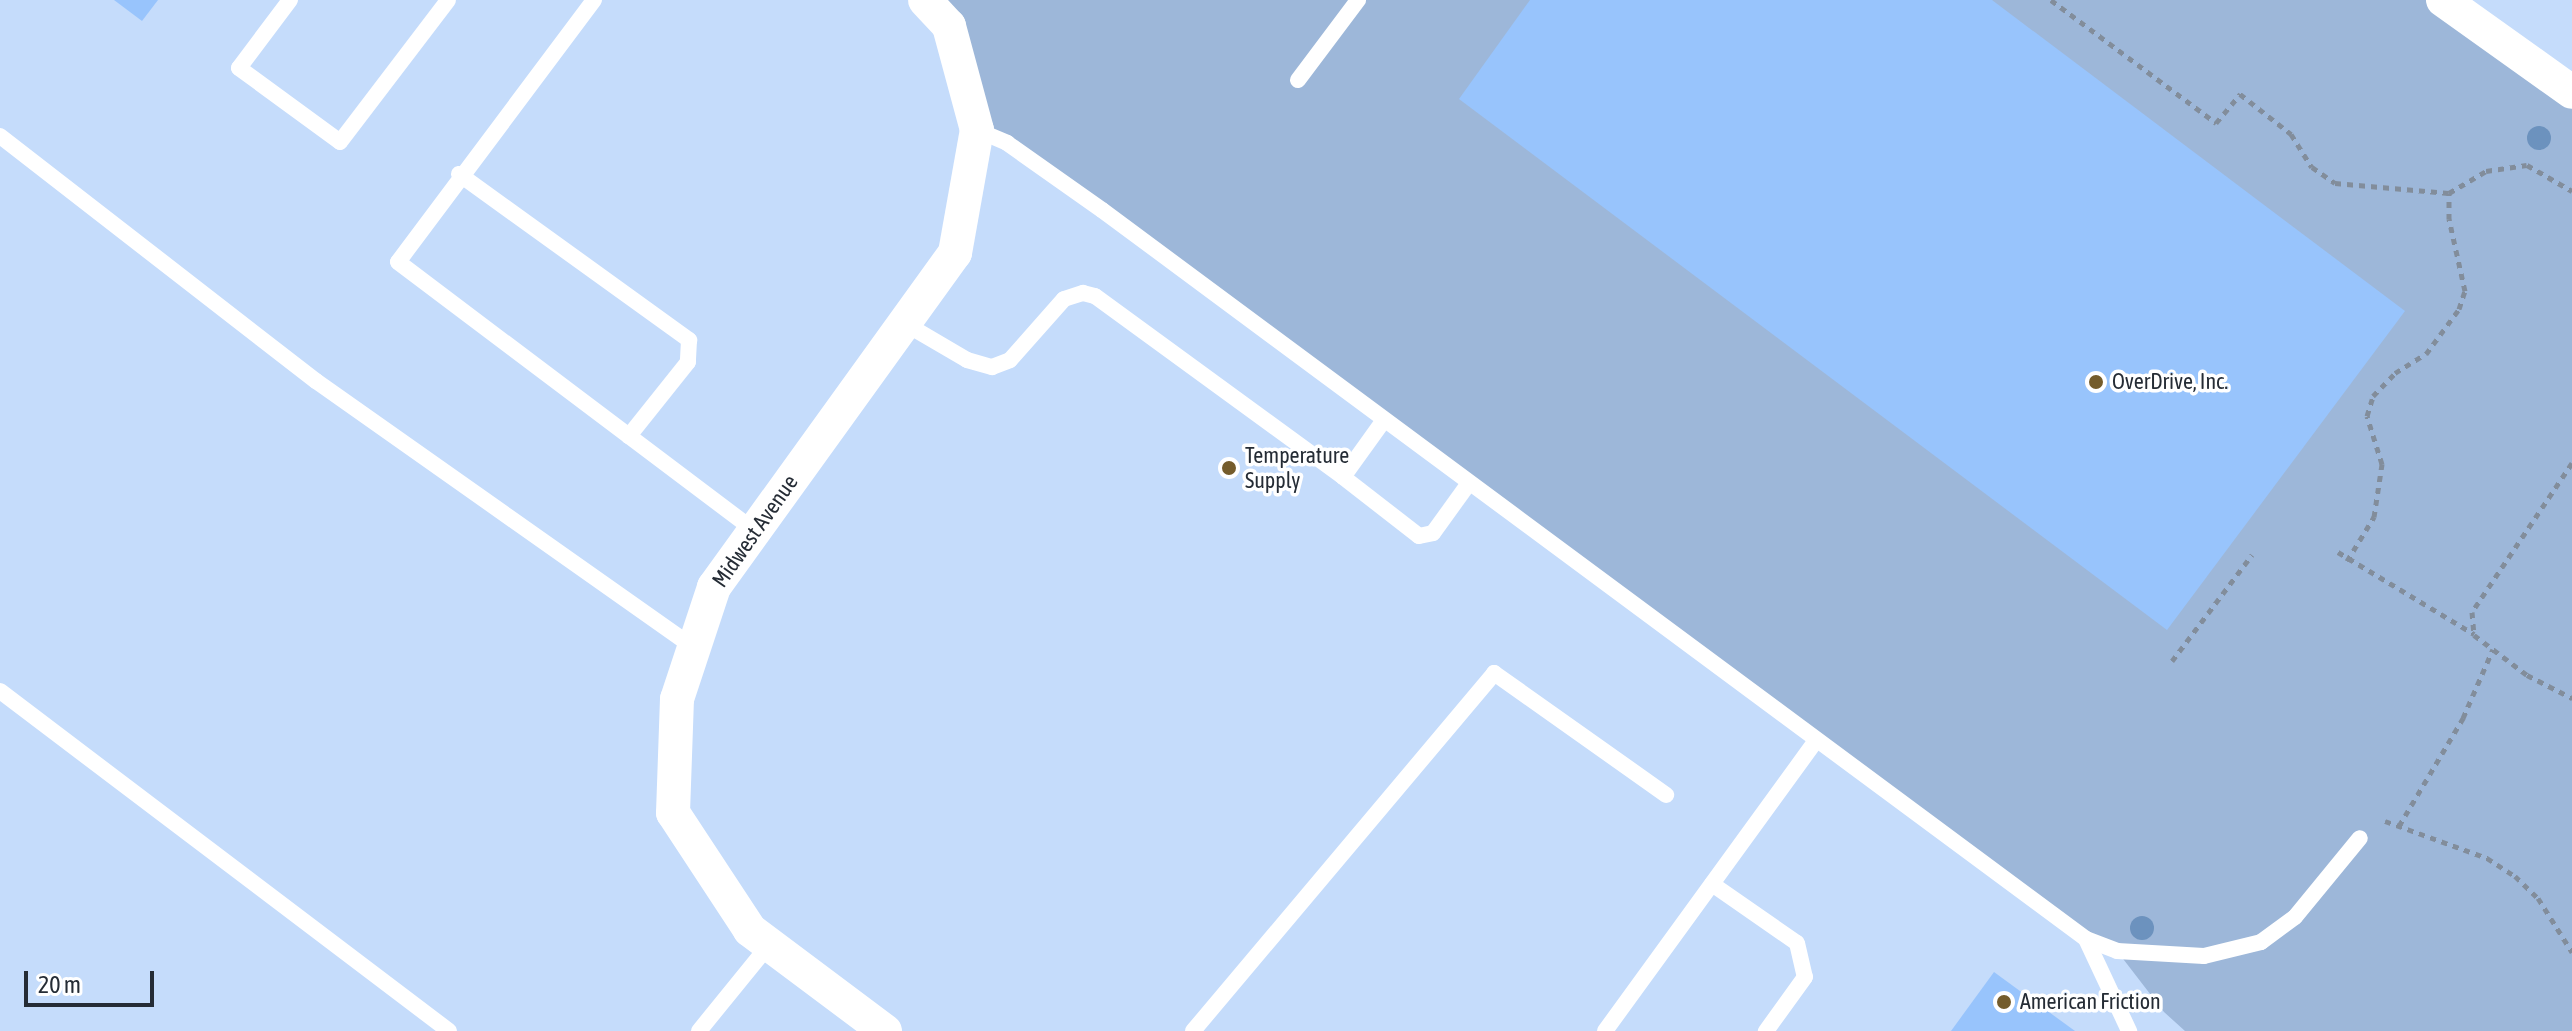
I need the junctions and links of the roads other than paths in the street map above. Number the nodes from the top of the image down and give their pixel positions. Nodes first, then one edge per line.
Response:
1 (290, 0) edge
2 (448, 0) edge
3 (594, 0) edge
4 (925, 0) edge
5 (1358, 0) edge
6 (2443, 0) edge
7 (1298, 80) dead end
8 (2572, 92) edge
9 (977, 130) junction
10 (0, 136) edge
11 (459, 174) junction
12 (904, 323) junction
13 (1384, 420) junction
14 (629, 436) junction
15 (1343, 477) junction
16 (1469, 483) junction
17 (754, 530) junction
18 (694, 648) junction
19 (0, 691) edge
20 (1816, 741) junction
21 (1666, 795) dead end
22 (2360, 838) dead end
23 (1712, 884) junction
24 (2086, 939) junction
25 (769, 945) junction
26 (449, 1031) edge
27 (699, 1031) edge
28 (885, 1031) edge
29 (1193, 1031) edge
30 (1605, 1031) edge
31 (1766, 1031) edge
32 (2129, 1031) edge

1 - 2 lane
3 - 11 lane
4 - 9 street, Midwest Avenue
5 - 7 lane
6 - 8 street
9 - 12 street, Midwest Avenue
9 - 13 lane
10 - 18 lane
11 - 14 lane
11 - 14 lane
12 - 15 lane
12 - 17 street, Midwest Avenue
13 - 15 lane
13 - 16 lane
14 - 17 lane
15 - 16 lane
16 - 20 lane
17 - 18 street, Midwest Avenue
18 - 25 street, Midwest Avenue
19 - 26 lane
20 - 23 lane
20 - 24 lane
21 - 29 lane
22 - 24 lane
23 - 30 lane
23 - 31 lane
24 - 32 lane
25 - 27 lane
25 - 28 street, Midwest Avenue

